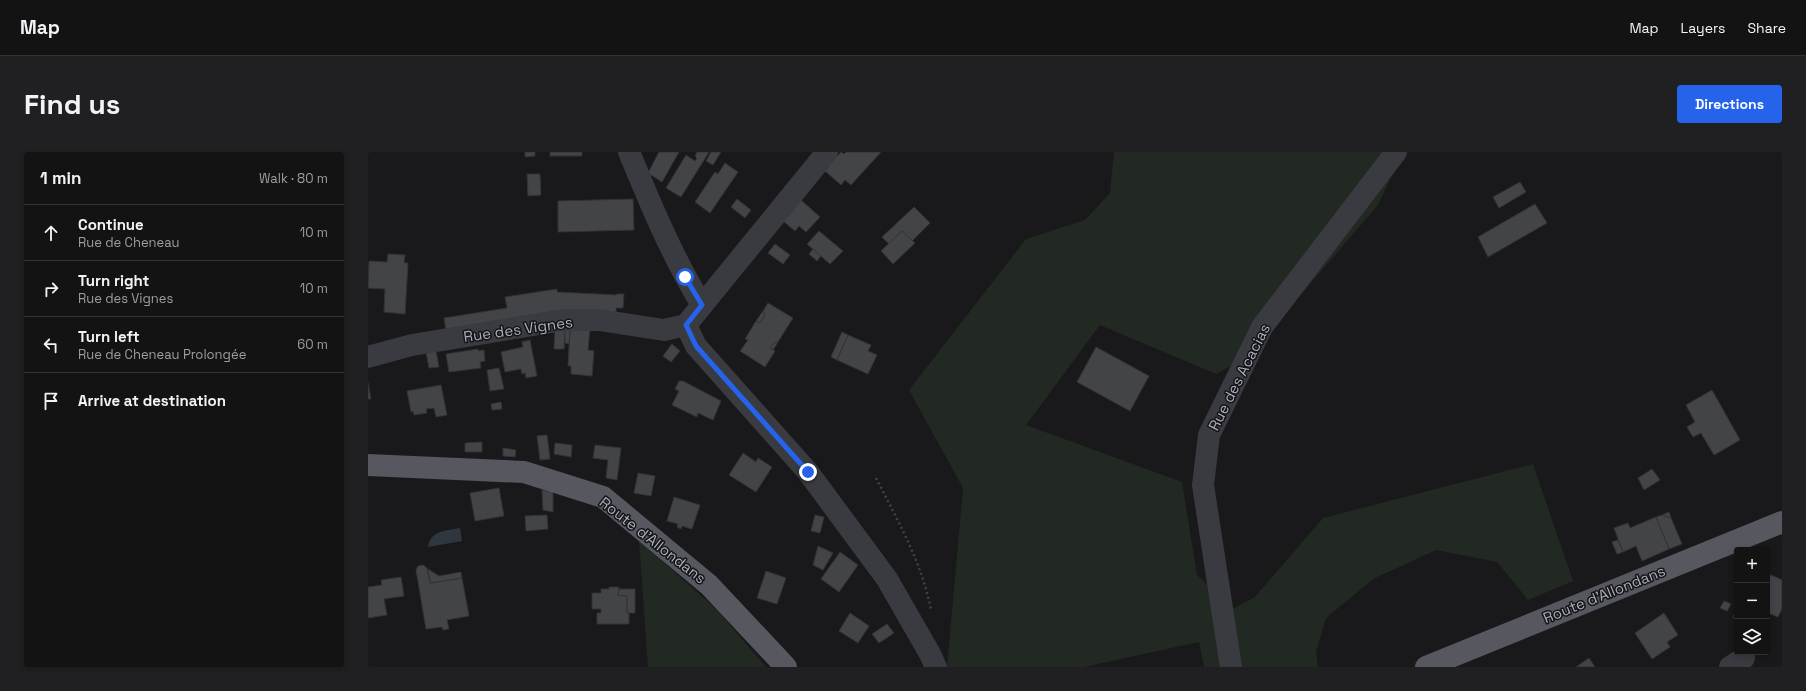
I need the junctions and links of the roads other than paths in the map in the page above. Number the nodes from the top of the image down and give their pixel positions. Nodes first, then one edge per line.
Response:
1 (629, 152) edge
2 (827, 152) edge
3 (1396, 152) edge
4 (702, 305) junction
5 (686, 325) junction
6 (368, 357) edge
7 (368, 465) edge
8 (1782, 522) edge
9 (786, 667) edge
10 (936, 667) edge
11 (1230, 667) edge
12 (1426, 667) edge

1 - 4 street
2 - 4 street
3 - 11 street, Rue des Acacias
4 - 5 street
5 - 6 street, Rue des Vignes
5 - 10 street
7 - 9 main road, Route d'Allondans
8 - 12 main road, Route d'Allondans

